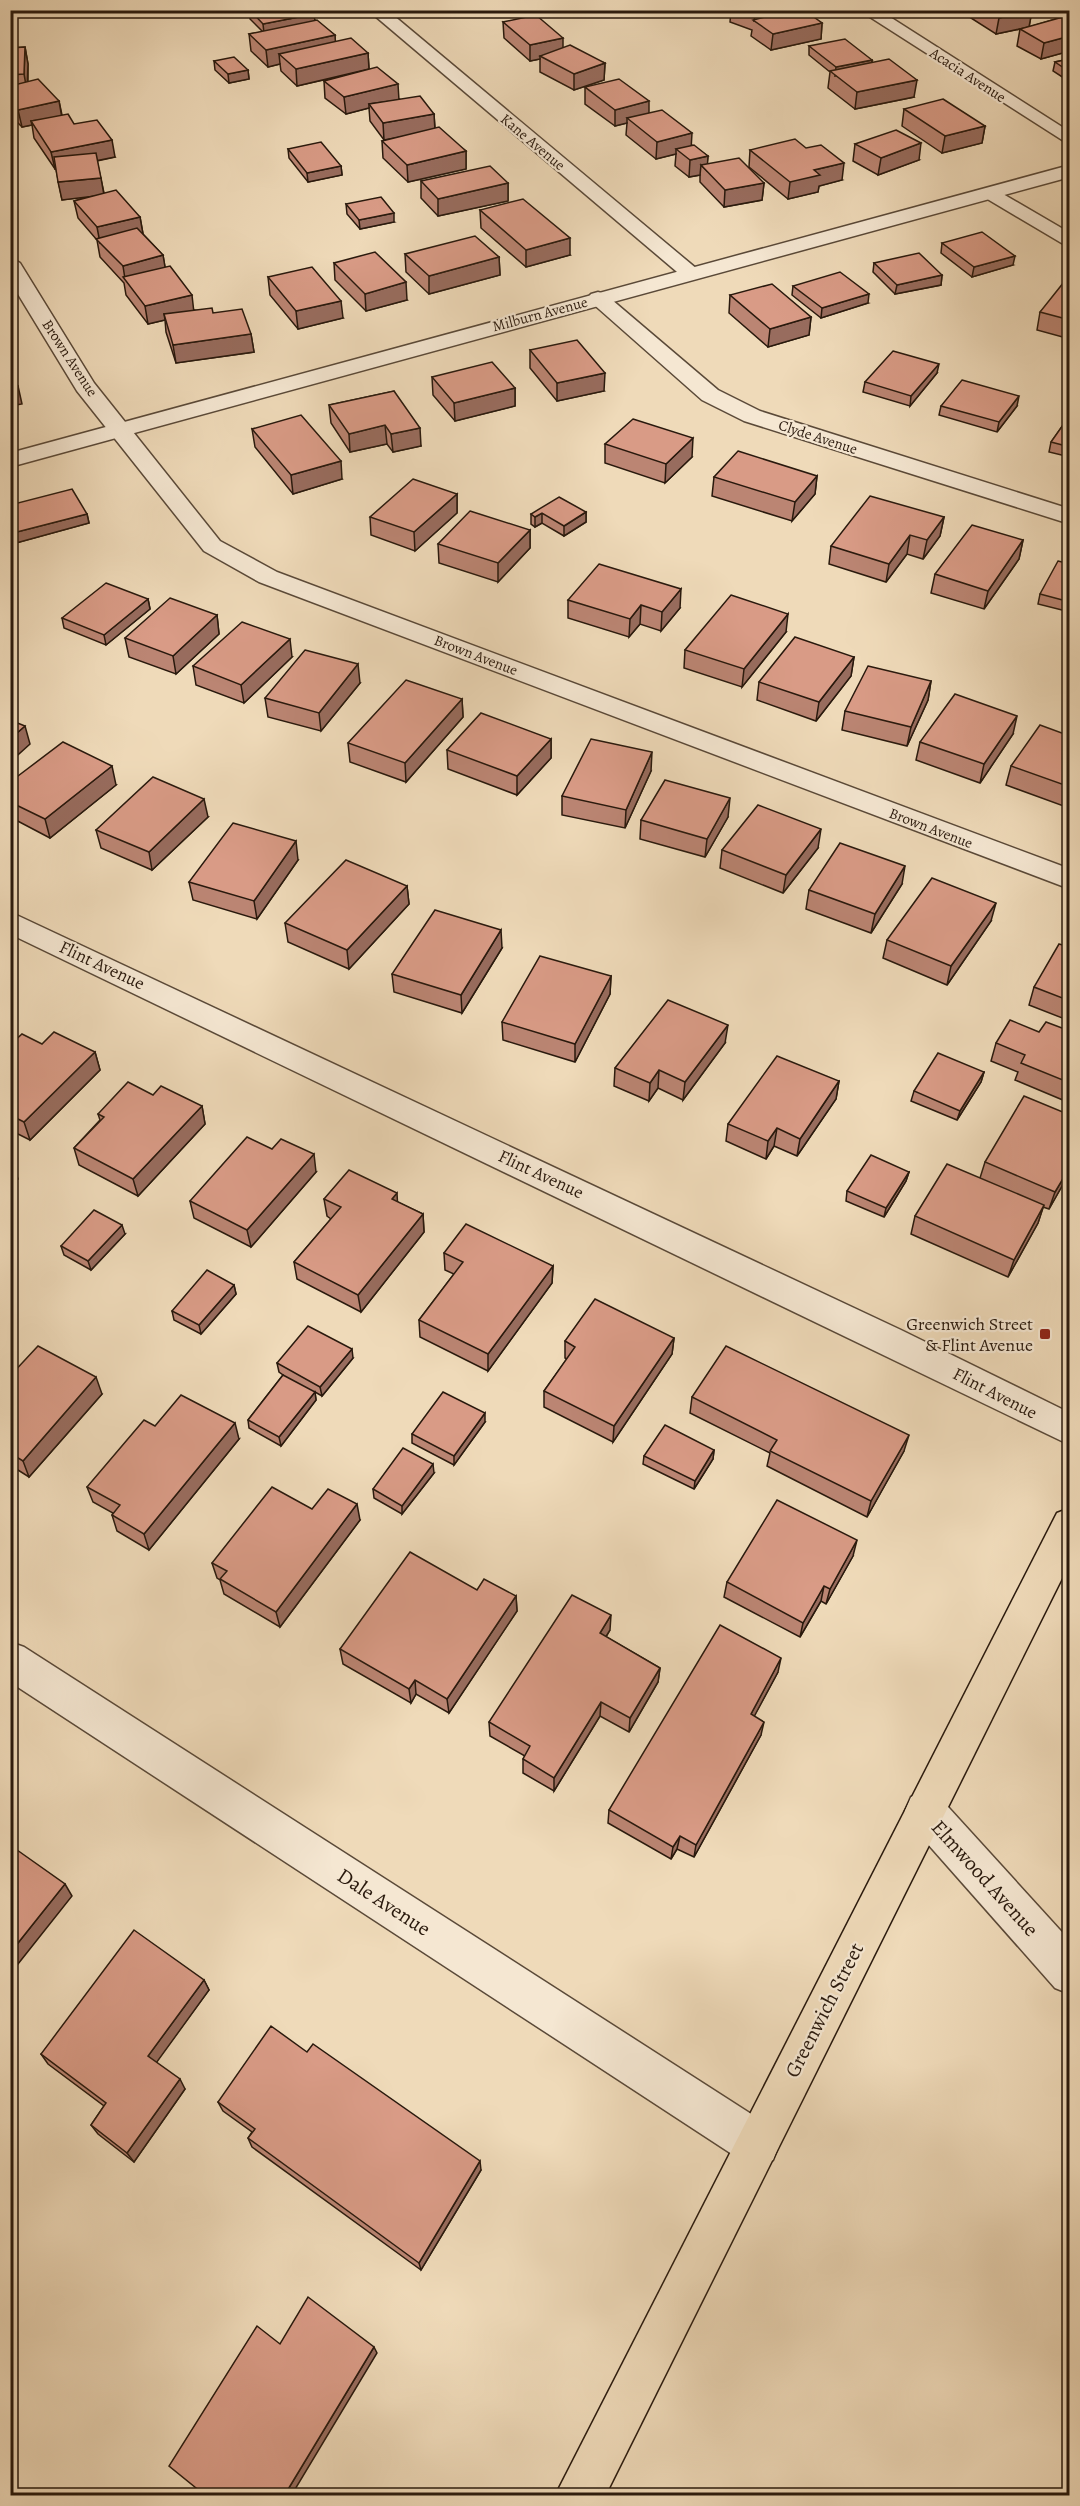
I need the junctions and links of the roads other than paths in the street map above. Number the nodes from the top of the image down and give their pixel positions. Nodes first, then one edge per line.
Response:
1 (376, 10) edge
2 (867, 10) edge
3 (1070, 140) edge
4 (1070, 171) edge
5 (991, 193) junction
6 (1070, 242) edge
7 (10, 263) edge
8 (690, 273) junction
9 (598, 298) junction
10 (121, 429) junction
11 (10, 460) edge
12 (1070, 517) edge
13 (1070, 880) edge
14 (10, 922) edge
15 (1070, 1430) edge
16 (1070, 1524) edge
17 (10, 1660) edge
18 (925, 1811) junction
19 (1070, 1973) edge
20 (757, 2144) junction
21 (579, 2496) edge

1 - 8 street, Kane Avenue
2 - 3 street, Acacia Avenue
4 - 5 street, Milburn Avenue
5 - 6 street
5 - 8 street, Milburn Avenue
7 - 10 street, Brown Avenue
8 - 9 street, Milburn Avenue
9 - 10 street, Milburn Avenue
9 - 12 street, Clyde Avenue
10 - 11 street, Milburn Avenue
10 - 13 street, Brown Avenue
14 - 15 street, Flint Avenue
16 - 18 main road, Greenwich Street
17 - 20 street, Dale Avenue
18 - 19 street, Elmwood Avenue
18 - 20 main road, Greenwich Street
20 - 21 main road, Greenwich Street

